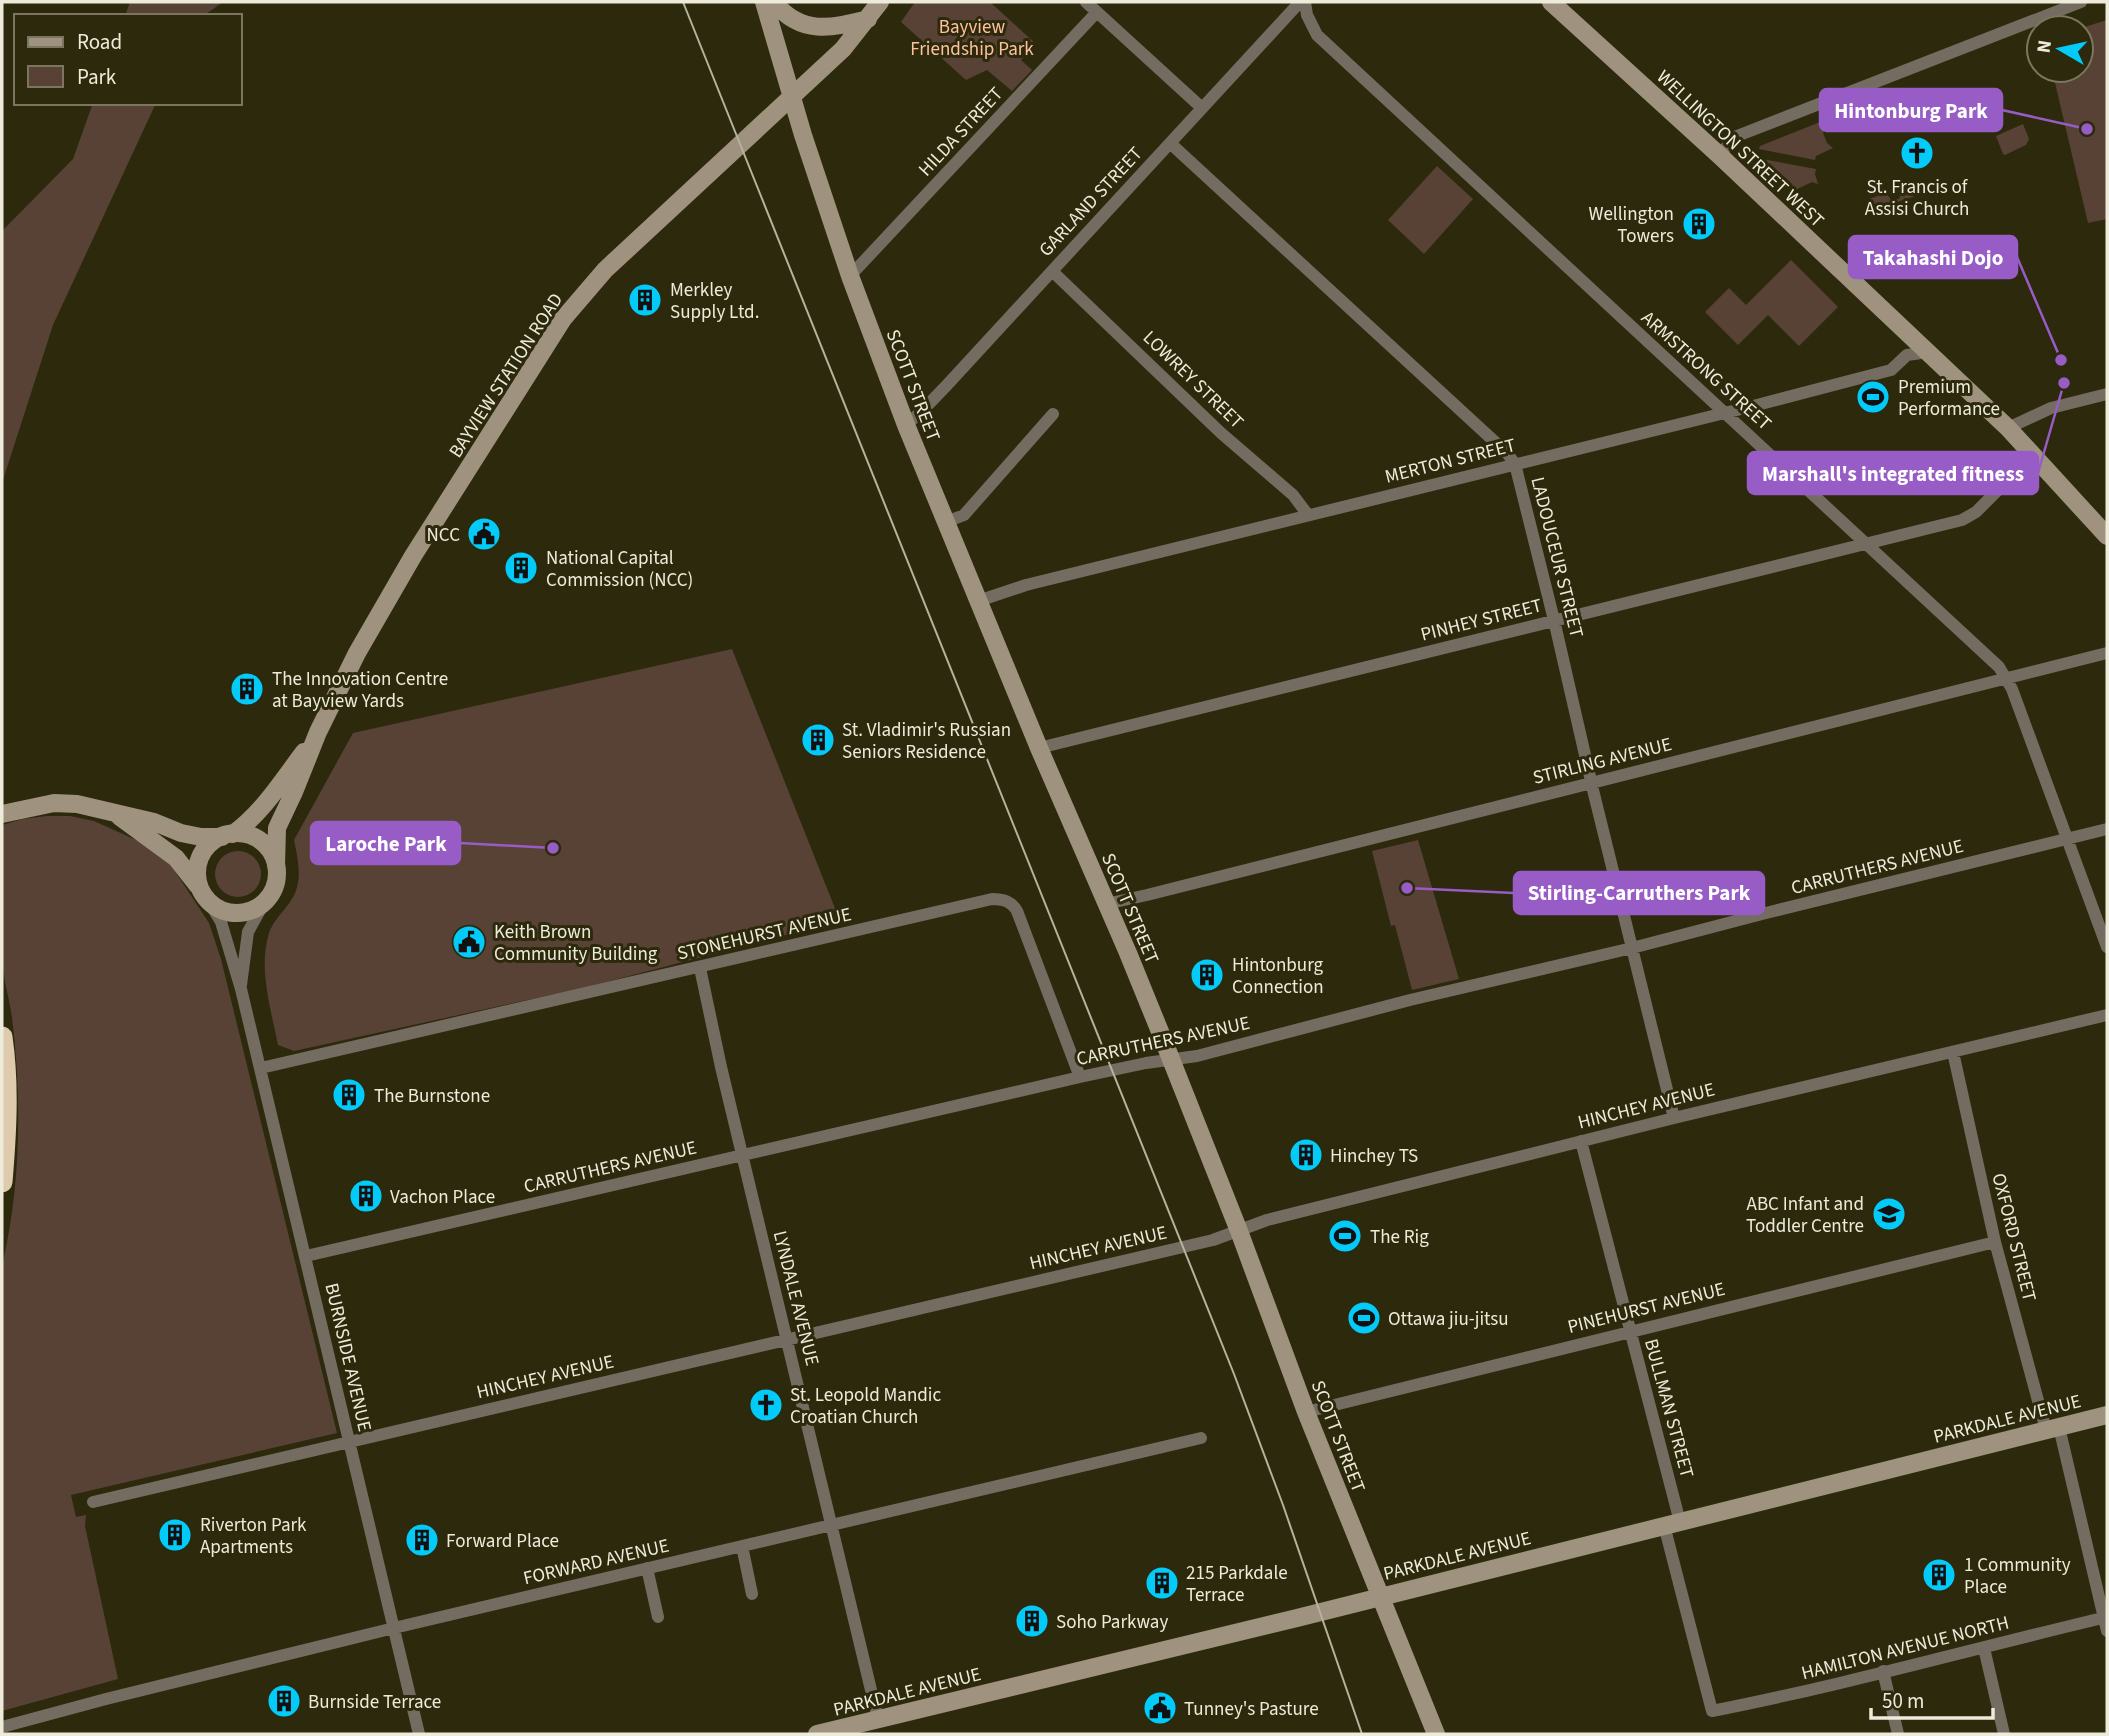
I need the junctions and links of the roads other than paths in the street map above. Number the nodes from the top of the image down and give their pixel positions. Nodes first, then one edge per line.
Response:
1 (764, 2) edge
2 (774, 2) edge
3 (880, 2) edge
4 (1086, 2) edge
5 (1303, 2) edge
6 (1551, 2) edge
7 (2081, 2) edge
8 (1097, 12) junction
9 (868, 19) junction
10 (792, 97) junction
11 (1202, 108) junction
12 (1170, 143) junction
13 (1719, 155) junction
14 (1052, 271) junction
15 (850, 276) junction
16 (1928, 352) junction
17 (2107, 394) edge
18 (1726, 412) junction
19 (1053, 414) dead end
20 (905, 425) junction
21 (2008, 428) junction
22 (2033, 455) junction
23 (1515, 464) junction
24 (1308, 515) junction
25 (946, 522) junction
26 (2107, 536) edge
27 (1866, 544) junction
28 (978, 601) junction
29 (1554, 620) junction
30 (2107, 653) edge
31 (2007, 678) junction
32 (318, 732) junction
33 (1039, 748) junction
34 (1591, 782) junction
35 (115, 813) junction
36 (2, 814) edge
37 (2107, 829) edge
38 (227, 835) junction
39 (2068, 839) junction
40 (276, 866) junction
41 (204, 895) junction
42 (265, 901) junction
43 (1106, 904) junction
44 (2105, 932) edge
45 (2107, 947) edge
46 (1632, 948) junction
47 (700, 968) junction
48 (241, 989) junction
49 (2107, 1015) edge
50 (2, 1037) edge
51 (1953, 1052) junction
52 (1171, 1059) junction
53 (261, 1068) junction
54 (1080, 1077) junction
55 (1674, 1118) junction
56 (1581, 1141) junction
57 (742, 1156) junction
58 (2, 1182) edge
59 (1239, 1231) junction
60 (1995, 1241) junction
61 (306, 1256) junction
62 (1630, 1331) junction
63 (786, 1339) junction
64 (1306, 1412) junction
65 (2107, 1415) edge
66 (2052, 1429) junction
67 (1201, 1438) dead end
68 (350, 1441) junction
69 (93, 1502) dead end
70 (1672, 1524) junction
71 (831, 1525) junction
72 (742, 1546) junction
73 (647, 1568) junction
74 (752, 1594) dead end
75 (1379, 1596) junction
76 (658, 1617) dead end
77 (2106, 1618) edge
78 (394, 1628) junction
79 (2107, 1632) edge
80 (1984, 1648) junction
81 (1883, 1671) junction
82 (1712, 1711) joint
83 (878, 1719) junction
84 (2, 1727) edge
85 (419, 1734) edge
86 (817, 1734) edge
87 (1436, 1734) edge
88 (1898, 1734) edge
89 (2004, 1734) edge

1 - 10 main road, SCOTT STREET
2 - 9 main road
3 - 9 main road, BAYVIEW STATION ROAD
4 - 8 street
5 - 11 street, GARLAND STREET
5 - 18 street, ARMSTRONG STREET
6 - 13 main road, WELLINGTON STREET WEST
7 - 13 street
8 - 11 street
8 - 15 street, HILDA STREET
9 - 10 main road, BAYVIEW STATION ROAD
10 - 15 main road, SCOTT STREET
10 - 32 main road, BAYVIEW STATION ROAD
11 - 12 street, GARLAND STREET
12 - 14 street, GARLAND STREET
12 - 23 street, LADOUCEUR STREET
13 - 16 main road, WELLINGTON STREET WEST
14 - 20 street, GARLAND STREET
14 - 24 street, LOWREY STREET
15 - 20 main road, SCOTT STREET
16 - 18 street, MERTON STREET
16 - 21 main road, WELLINGTON STREET WEST
17 - 21 street
18 - 23 street, MERTON STREET
18 - 27 street, ARMSTRONG STREET
19 - 25 street
20 - 25 main road, SCOTT STREET
21 - 22 main road, WELLINGTON STREET WEST
22 - 26 main road, WELLINGTON STREET WEST
22 - 27 street, PINHEY STREET
23 - 24 street, MERTON STREET
23 - 29 street, LADOUCEUR STREET
24 - 28 street, MERTON STREET
25 - 28 main road, SCOTT STREET
27 - 29 street, PINHEY STREET
27 - 31 street, ARMSTRONG STREET
28 - 33 main road, SCOTT STREET
29 - 33 street, PINHEY STREET
29 - 34 street, LADOUCEUR STREET
30 - 31 street, STIRLING AVENUE
31 - 34 street, STIRLING AVENUE
31 - 39 street, ARMSTRONG STREET
32 - 38 main road, BAYVIEW STATION ROAD
32 - 40 main road, BAYVIEW STATION ROAD
33 - 43 main road, SCOTT STREET
34 - 43 street, STIRLING AVENUE
34 - 46 street, LADOUCEUR STREET
35 - 36 main road
35 - 38 main road
35 - 41 main road
37 - 39 street, CARRUTHERS AVENUE
38 - 40 main road
38 - 41 main road
39 - 44 street, ARMSTRONG STREET
39 - 46 street, CARRUTHERS AVENUE
40 - 42 main road
41 - 42 main road
41 - 48 street, BURNSIDE AVENUE
42 - 48 street, BURNSIDE AVENUE
43 - 52 main road, SCOTT STREET
44 - 45 street, ARMSTRONG STREET
46 - 52 street, CARRUTHERS AVENUE
46 - 55 street, LADOUCEUR STREET
47 - 53 street, STONEHURST AVENUE
47 - 54 street, STONEHURST AVENUE
47 - 57 street, LYNDALE AVENUE
48 - 53 street, BURNSIDE AVENUE
49 - 51 street, HINCHEY AVENUE
50 - 58 highway
51 - 55 street, HINCHEY AVENUE
51 - 60 street, OXFORD STREET
52 - 54 street, CARRUTHERS AVENUE
52 - 59 main road, SCOTT STREET
53 - 61 street, BURNSIDE AVENUE
54 - 57 street, CARRUTHERS AVENUE
55 - 56 street, HINCHEY AVENUE
56 - 59 street, HINCHEY AVENUE
56 - 62 street, BULLMAN STREET
57 - 61 street, CARRUTHERS AVENUE
57 - 63 street, LYNDALE AVENUE
59 - 63 street, HINCHEY AVENUE
59 - 64 main road, SCOTT STREET
60 - 62 street, PINEHURST AVENUE
60 - 66 street, OXFORD STREET
61 - 68 street, BURNSIDE AVENUE
62 - 64 street, PINEHURST AVENUE
62 - 70 street, BULLMAN STREET
63 - 68 street, HINCHEY AVENUE
63 - 71 street, LYNDALE AVENUE
64 - 75 main road, SCOTT STREET
65 - 66 main road, PARKDALE AVENUE
66 - 70 main road, PARKDALE AVENUE
66 - 77 street, OXFORD STREET
67 - 71 street, FORWARD AVENUE
68 - 69 street, HINCHEY AVENUE
68 - 78 street, BURNSIDE AVENUE
70 - 75 main road, PARKDALE AVENUE
70 - 82 street, BULLMAN STREET
71 - 72 street, FORWARD AVENUE
71 - 83 street, LYNDALE AVENUE
72 - 73 street, FORWARD AVENUE
72 - 74 street
73 - 76 street
73 - 78 street, FORWARD AVENUE
75 - 83 main road, PARKDALE AVENUE
75 - 87 main road, SCOTT STREET
77 - 79 street, OXFORD STREET
77 - 80 street, HAMILTON AVENUE NORTH
78 - 84 street, FORWARD AVENUE
78 - 85 street, BURNSIDE AVENUE
80 - 81 street, HAMILTON AVENUE NORTH
80 - 89 street
81 - 82 street, HAMILTON AVENUE NORTH
81 - 88 street
83 - 86 main road, PARKDALE AVENUE

